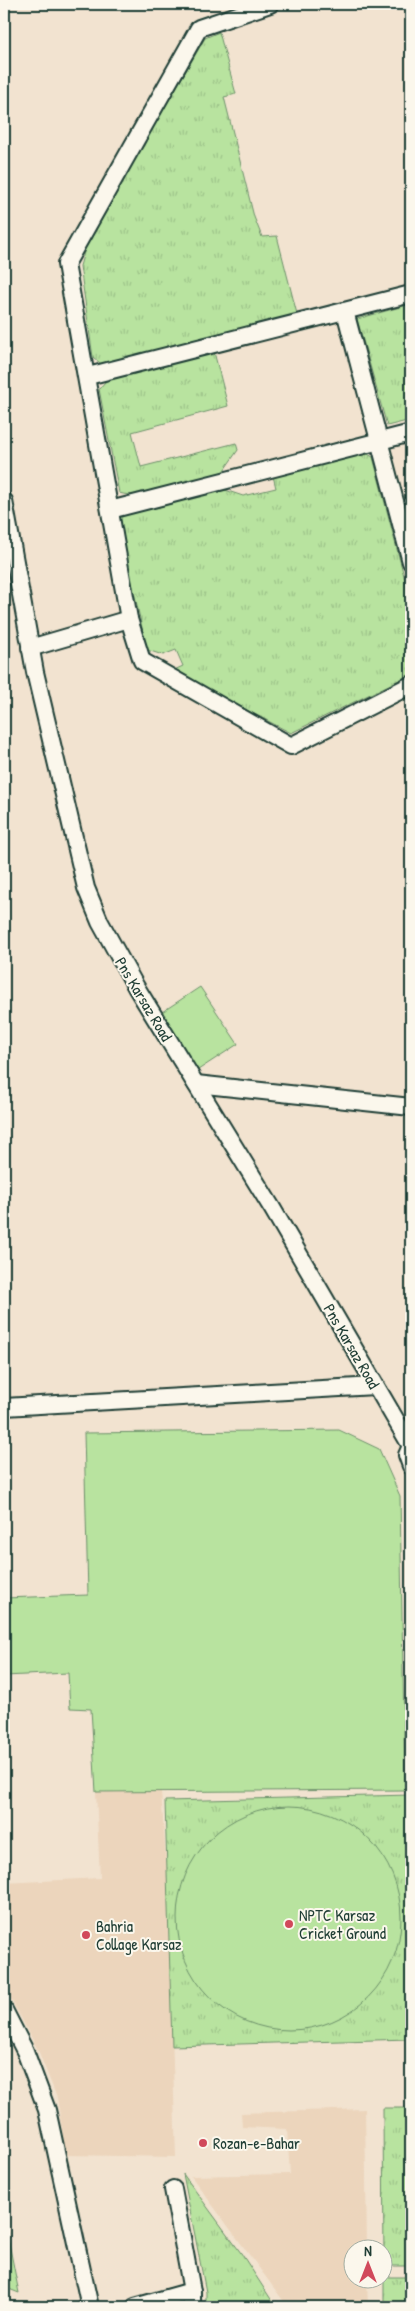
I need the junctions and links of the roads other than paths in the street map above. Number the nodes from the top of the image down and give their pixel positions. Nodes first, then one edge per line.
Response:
1 (270, 4) edge
2 (411, 294) edge
3 (345, 311) junction
4 (88, 376) junction
5 (411, 433) edge
6 (380, 441) junction
7 (4, 501) edge
8 (110, 510) junction
9 (411, 562) edge
10 (129, 620) junction
11 (30, 648) junction
12 (411, 684) edge
13 (196, 1084) junction
14 (411, 1107) edge
15 (375, 1386) junction
16 (4, 1407) edge
17 (411, 1446) edge
18 (411, 1466) edge
19 (4, 2010) edge
20 (173, 2189) dead end
21 (192, 2299) edge
22 (90, 2307) edge
23 (135, 2307) edge

1 - 4 street
2 - 3 street
3 - 4 street
3 - 6 street
4 - 8 street
5 - 6 street
6 - 8 street
6 - 9 street
7 - 11 street, Pns Karsaz Road
8 - 10 street
10 - 11 street
10 - 12 street
11 - 13 street, Pns Karsaz Road
13 - 14 street
13 - 15 street, Pns Karsaz Road
15 - 16 street
15 - 17 street, Pns Karsaz Road
17 - 18 street
19 - 22 street
20 - 21 street
21 - 23 street

